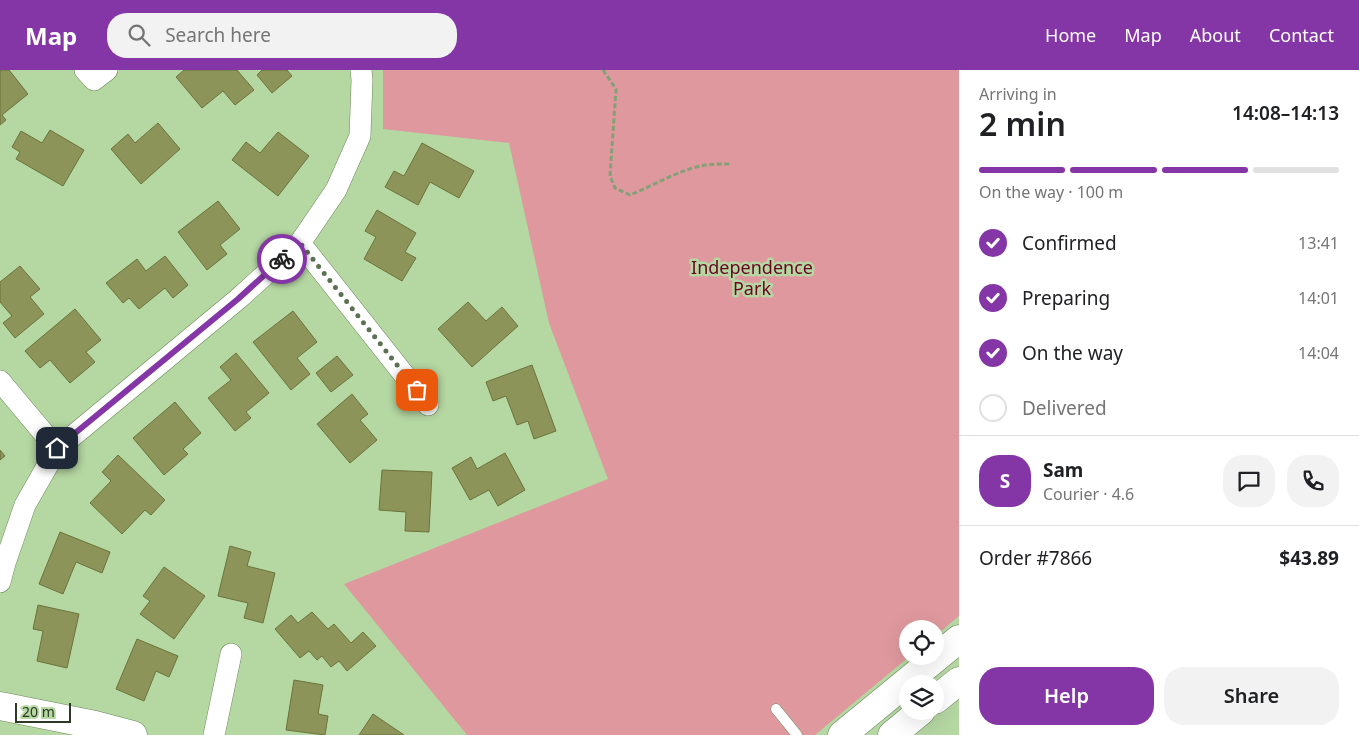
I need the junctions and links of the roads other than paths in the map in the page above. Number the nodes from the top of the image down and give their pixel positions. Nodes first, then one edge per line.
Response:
1 (85, 70) edge
2 (107, 70) edge
3 (361, 70) edge
4 (300, 243) junction
5 (0, 381) edge
6 (428, 405) dead end
7 (57, 448) junction
8 (0, 582) edge
9 (959, 639) edge
10 (231, 654) dead end
11 (959, 681) edge
12 (944, 693) edge
13 (0, 706) edge
14 (776, 709) dead end
15 (910, 720) edge
16 (133, 735) edge
17 (214, 735) edge
18 (797, 735) edge
19 (842, 735) edge
20 (892, 735) edge

1 - 2 street
3 - 4 street
4 - 6 street
4 - 7 street
5 - 7 street
7 - 8 street
9 - 19 main road
10 - 17 street
11 - 12 main road
13 - 16 main road
14 - 18 lane
15 - 20 main road

